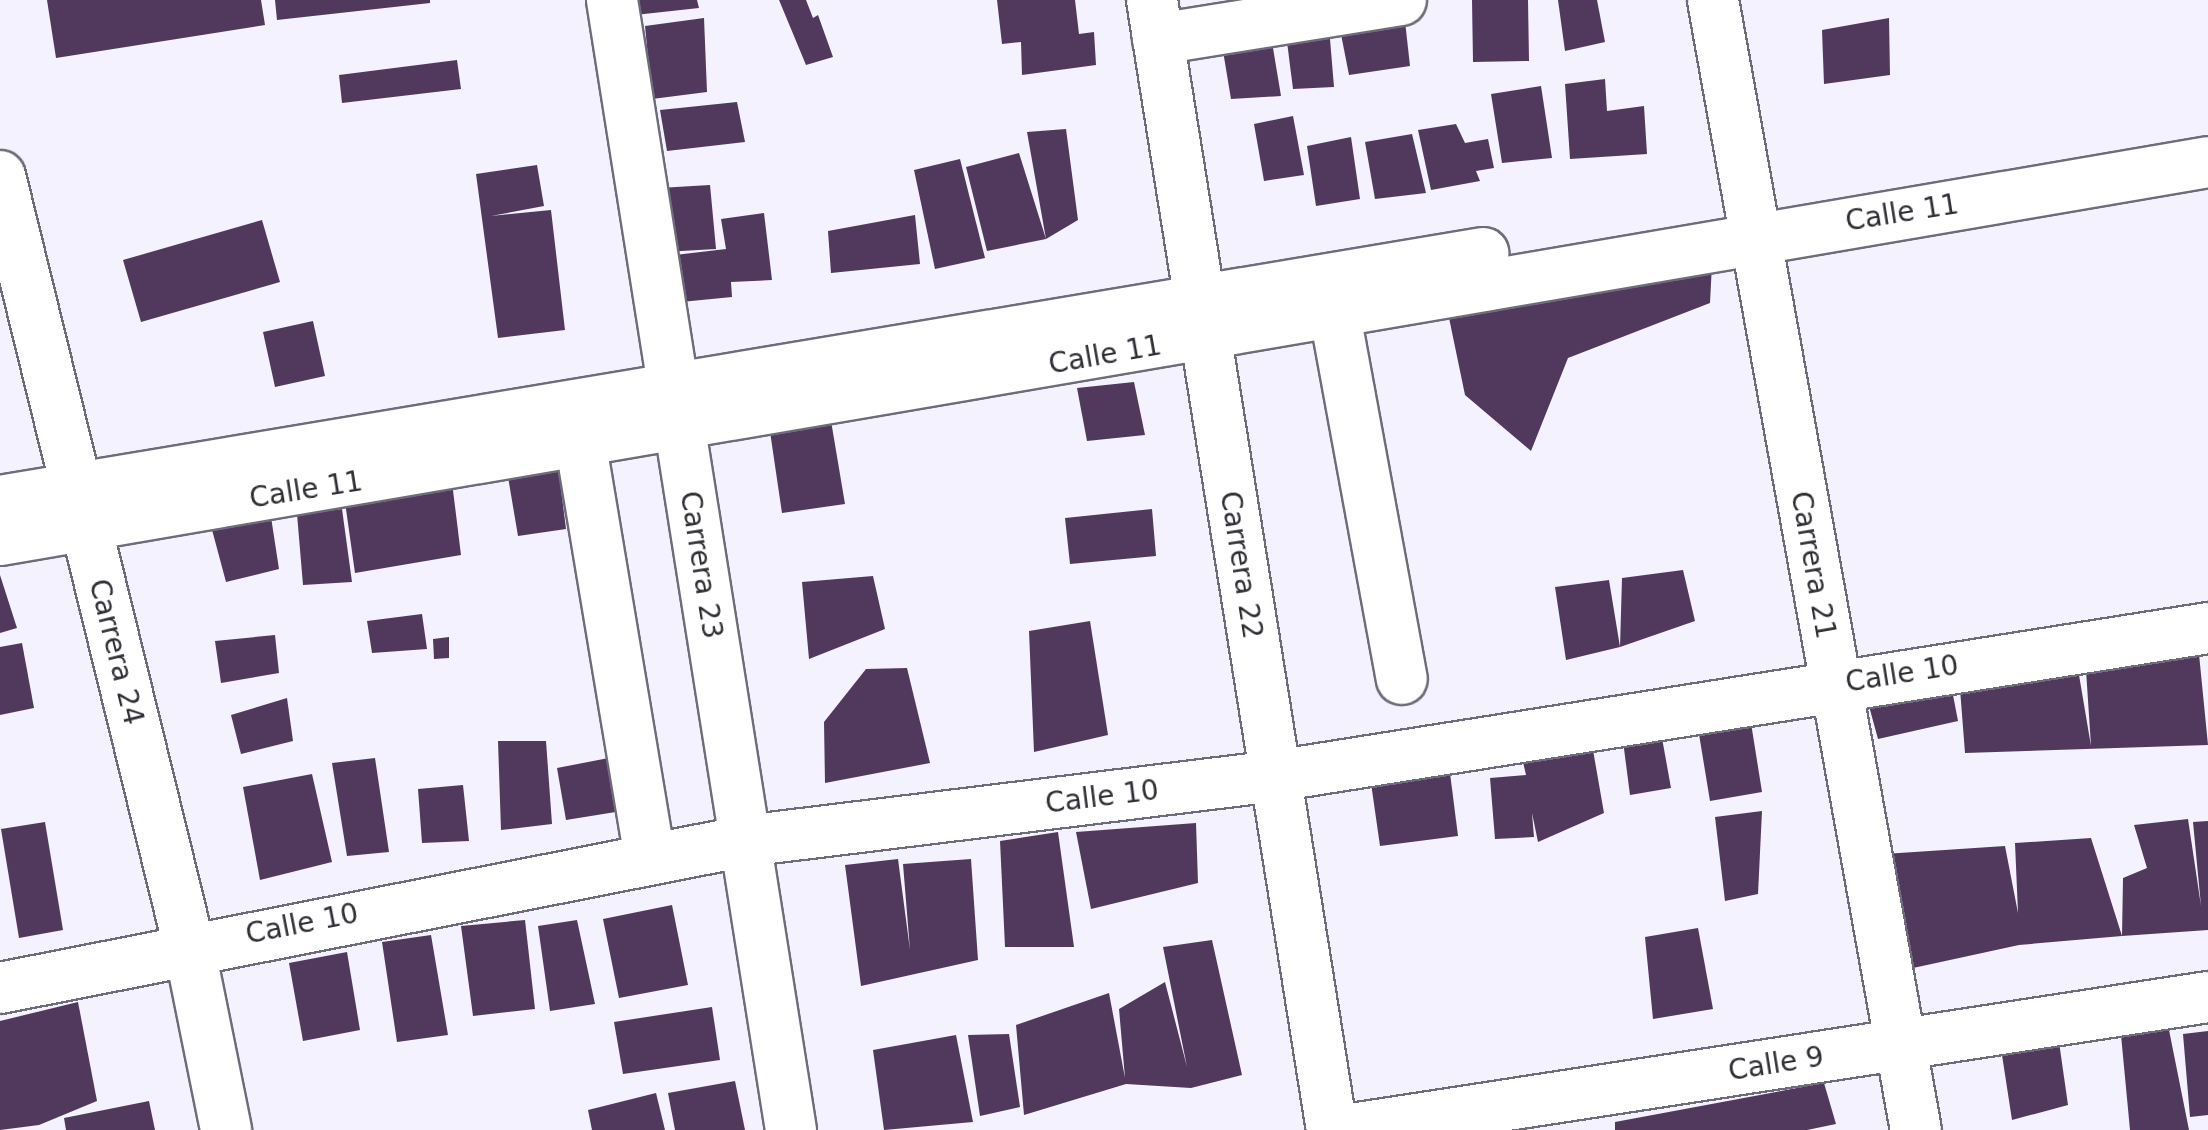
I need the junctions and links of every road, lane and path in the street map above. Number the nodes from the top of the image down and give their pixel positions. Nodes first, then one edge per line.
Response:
1 (612, 0) edge
2 (1401, 0) edge
3 (1713, 0) edge
4 (1155, 20) edge
5 (2208, 132) edge
6 (2208, 162) edge
7 (0, 176) edge
8 (1755, 223) junction
9 (1335, 315) junction
10 (1201, 320) junction
11 (676, 408) junction
12 (581, 446) junction
13 (0, 501) edge
14 (81, 507) junction
15 (0, 540) edge
16 (2208, 628) edge
17 (1402, 678) dead end
18 (1832, 684) junction
19 (1275, 776) junction
20 (745, 841) junction
21 (650, 857) junction
22 (188, 946) junction
23 (0, 988) edge
24 (2208, 997) edge
25 (1904, 1044) junction
26 (226, 1130) edge
27 (791, 1130) edge
28 (1332, 1130) edge
29 (1344, 1130) edge
30 (1916, 1130) edge

1 - 11 street, Carrera 23
2 - 4 street
3 - 8 street, Carrera 21
4 - 10 street, Carrera 22
5 - 8 street, Calle 11
6 - 8 street, Calle 11
7 - 14 street, Carrera 24
8 - 9 street, Calle 11
8 - 10 street, Calle 11
8 - 18 street, Carrera 21
9 - 10 street, Calle 11
9 - 17 street
10 - 11 street, Calle 11
10 - 19 street, Carrera 22
11 - 12 street, Calle 11
11 - 14 street, Calle 11
11 - 20 street, Carrera 23
12 - 14 street, Calle 11
12 - 21 street
13 - 14 street, Calle 11
14 - 15 street, Calle 11
14 - 22 street, Carrera 24
16 - 18 street, Calle 10
18 - 19 street, Calle 10
18 - 25 street, Carrera 21
19 - 20 street, Calle 10
19 - 28 street, Carrera 22
20 - 21 street, Calle 10
20 - 27 street, Carrera 23
21 - 22 street, Calle 10
22 - 23 street, Calle 10
22 - 26 street, Carrera 24
24 - 25 street, Calle 9
25 - 29 street, Calle 9
25 - 30 street, Carrera 21

